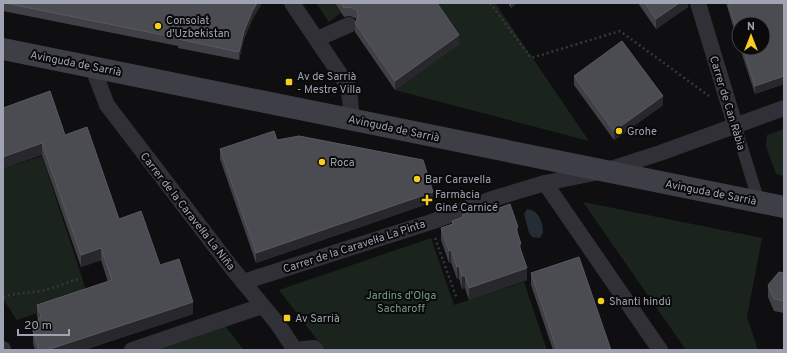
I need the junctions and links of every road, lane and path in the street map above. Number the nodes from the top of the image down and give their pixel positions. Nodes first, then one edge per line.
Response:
1 (292, 3) edge
2 (490, 3) edge
3 (698, 3) edge
4 (350, 25) dead end
5 (317, 39) junction
6 (3, 49) edge
7 (92, 66) junction
8 (716, 100) dead end
9 (784, 108) edge
10 (352, 119) junction
11 (735, 125) junction
12 (604, 171) junction
13 (545, 183) junction
14 (759, 202) junction
15 (784, 207) edge
16 (435, 237) dead end
17 (81, 278) dead end
18 (243, 282) junction
19 (3, 297) edge
20 (457, 299) dead end
21 (262, 306) junction
22 (315, 349) edge
23 (132, 350) edge
24 (295, 350) edge
25 (660, 350) edge

1 - 5 street
2 - 8 path
3 - 11 street, Carrer de Can Ràbia
4 - 5 street
5 - 10 street
6 - 7 main road, Avinguda de Sarrià
7 - 10 main road, Avinguda de Sarrià
7 - 18 street, Carrer de la Caravel·la La Niña
9 - 11 street, Carrer de la Caravel·la La Pinta
10 - 12 main road, Avinguda de Sarrià
11 - 12 street, Carrer de la Caravel·la La Pinta
11 - 14 street, Carrer de Can Ràbia
12 - 13 street, Carrer de la Caravel·la La Pinta
12 - 14 main road, Avinguda de Sarrià
13 - 18 street, Carrer de la Caravel·la La Pinta
13 - 25 street
14 - 15 main road, Avinguda de Sarrià
16 - 20 path
17 - 19 path
18 - 21 street, Carrer de la Caravel·la La Niña
21 - 23 street
21 - 24 street, Carrer de la Caravel·la La Niña
22 - 24 street

